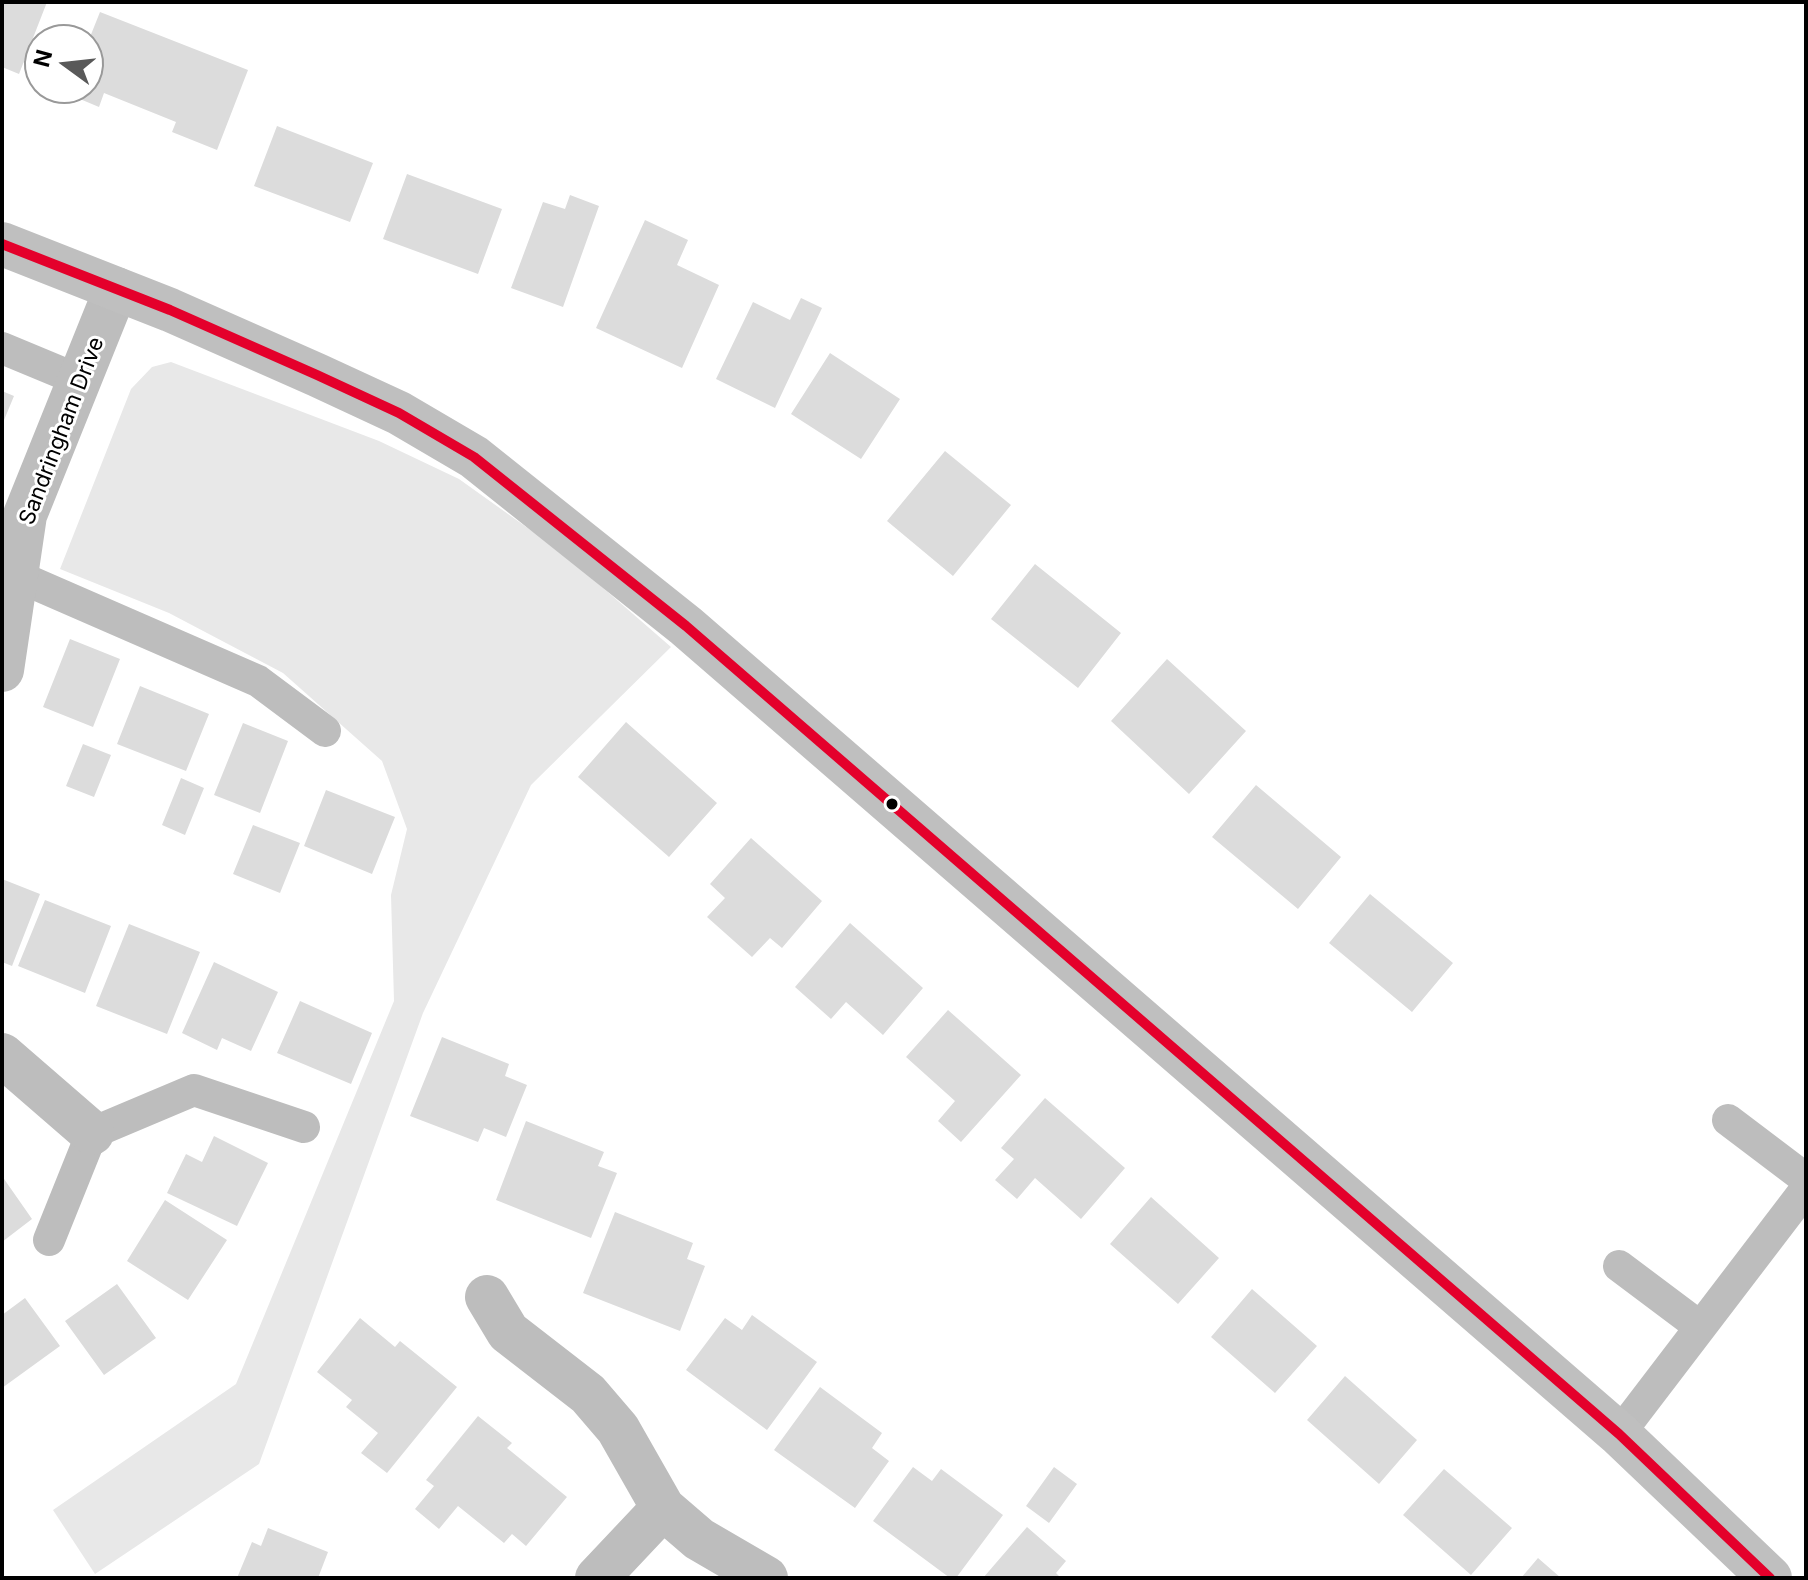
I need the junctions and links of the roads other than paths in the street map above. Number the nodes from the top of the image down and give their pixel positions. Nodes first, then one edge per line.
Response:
1 (2, 244) edge
2 (116, 289) junction
3 (2, 348) edge
4 (79, 380) junction
5 (17, 576) junction
6 (2, 670) edge
7 (325, 731) dead end
8 (2, 1055) edge
9 (1728, 1120) dead end
10 (304, 1127) dead end
11 (92, 1133) junction
12 (1806, 1179) edge
13 (1806, 1189) edge
14 (49, 1240) dead end
15 (1619, 1266) dead end
16 (487, 1297) dead end
17 (1699, 1326) junction
18 (1619, 1434) junction
19 (663, 1508) junction
20 (597, 1578) edge
21 (766, 1578) edge
22 (1770, 1578) edge

1 - 2 street
2 - 4 street, Sandringham Drive
2 - 18 street
3 - 4 lane
4 - 5 street, Sandringham Drive
5 - 6 street, Sandringham Drive
5 - 7 lane
8 - 11 street
9 - 12 lane
10 - 11 lane
11 - 14 lane
13 - 17 lane
15 - 17 lane
16 - 19 street
17 - 18 lane
18 - 22 street
19 - 20 street
19 - 21 street

